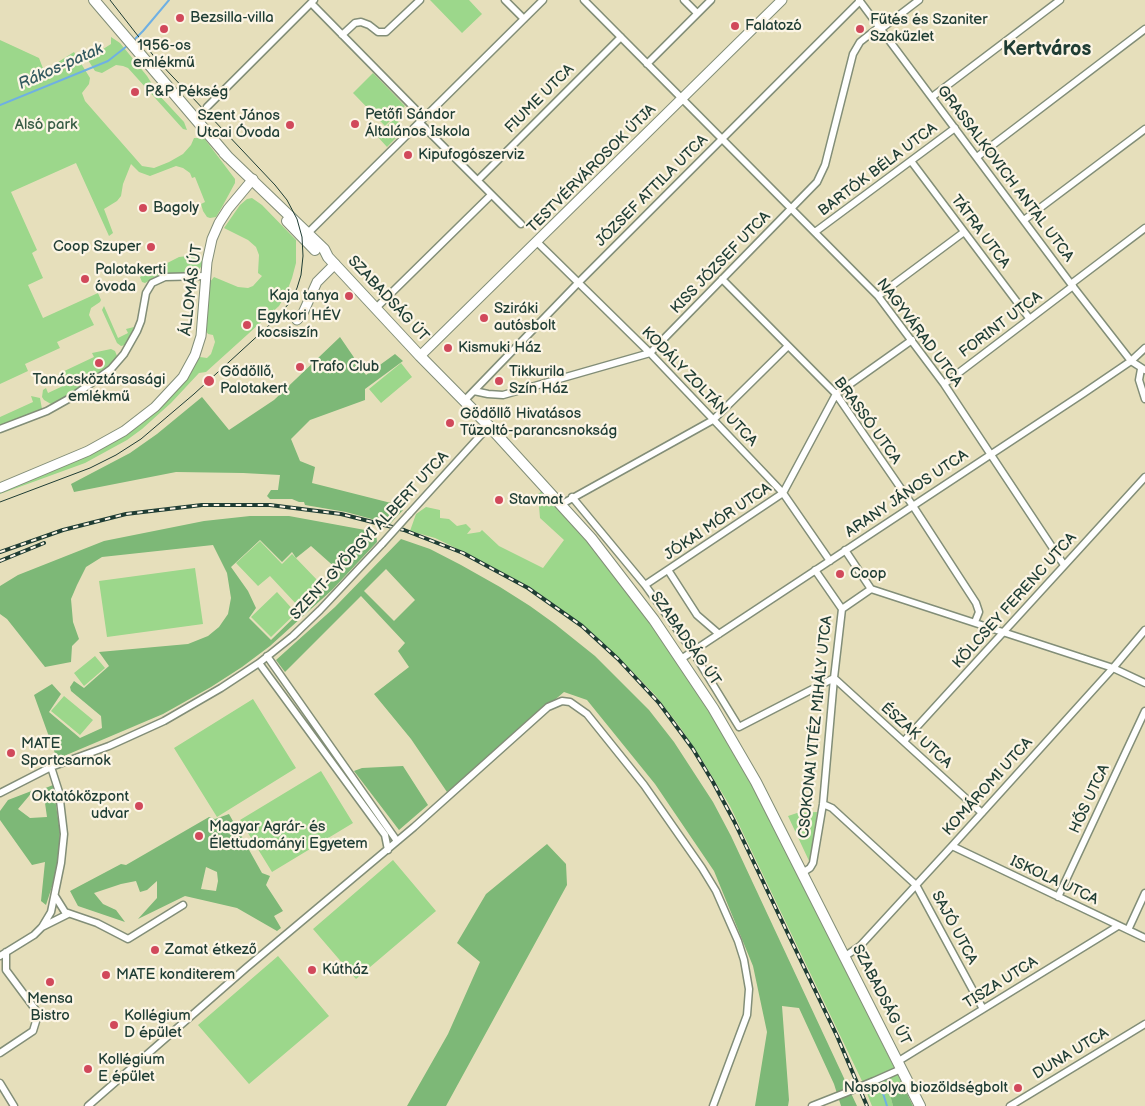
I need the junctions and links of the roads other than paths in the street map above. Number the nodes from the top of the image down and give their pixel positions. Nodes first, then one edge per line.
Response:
1 (94, 0) edge
2 (420, 0) edge
3 (505, 0) edge
4 (543, 0) edge
5 (584, 0) edge
6 (684, 0) edge
7 (711, 0) edge
8 (782, 0) edge
9 (919, 0) edge
10 (1060, 0) edge
11 (860, 1) edge
12 (312, 2) edge
13 (697, 13) junction
14 (524, 19) junction
15 (880, 28) junction
16 (1145, 29) edge
17 (342, 35) junction
18 (621, 37) junction
19 (647, 64) junction
20 (932, 97) junction
21 (682, 99) junction
22 (207, 108) dead end
23 (422, 121) junction
24 (955, 128) junction
25 (1145, 129) edge
26 (722, 139) junction
27 (977, 157) junction
28 (911, 161) junction
29 (478, 180) junction
30 (251, 181) junction
31 (491, 195) junction
32 (791, 208) junction
33 (1024, 220) junction
34 (521, 224) dead end
35 (1145, 228) edge
36 (815, 232) junction
37 (964, 232) junction
38 (308, 233) junction
39 (537, 242) junction
40 (332, 261) junction
41 (205, 276) junction
42 (722, 280) junction
43 (578, 283) junction
44 (1072, 285) junction
45 (878, 296) junction
46 (376, 308) junction
47 (1029, 318) junction
48 (298, 320) dead end
49 (912, 340) junction
50 (788, 346) junction
51 (1145, 348) edge
52 (650, 353) junction
53 (420, 356) junction
54 (1131, 361) junction
55 (1143, 369) edge
56 (944, 384) junction
57 (474, 391) junction
58 (836, 394) junction
59 (1145, 399) edge
60 (465, 400) junction
61 (713, 420) junction
62 (489, 426) junction
63 (0, 429) edge
64 (991, 454) junction
65 (1145, 477) edge
66 (0, 488) edge
67 (783, 493) junction
68 (572, 498) junction
69 (562, 504) junction
70 (912, 506) junction
71 (845, 550) junction
72 (830, 561) junction
73 (1064, 565) junction
74 (668, 570) junction
75 (815, 570) junction
76 (646, 585) junction
77 (871, 588) junction
78 (842, 608) junction
79 (975, 622) junction
80 (1145, 630) edge
81 (1002, 632) junction
82 (719, 634) junction
83 (693, 652) junction
84 (267, 656) junction
85 (682, 659) junction
86 (259, 663) junction
87 (1113, 668) junction
88 (834, 678) junction
89 (284, 680) junction
90 (1145, 683) edge
91 (277, 686) junction
92 (1145, 711) edge
93 (904, 742) junction
94 (51, 767) junction
95 (343, 770) junction
96 (0, 793) edge
97 (824, 804) junction
98 (982, 813) junction
99 (397, 841) junction
100 (952, 846) junction
101 (388, 850) junction
102 (802, 872) junction
103 (916, 885) junction
104 (1145, 894) edge
105 (55, 896) junction
106 (1058, 897) junction
107 (183, 905) dead end
108 (68, 914) junction
109 (1118, 926) junction
110 (42, 927) junction
111 (1128, 930) junction
112 (1145, 938) edge
113 (3, 954) edge
114 (844, 957) junction
115 (3, 968) edge
116 (983, 1009) junction
117 (1145, 1024) edge
118 (0, 1053) edge
119 (899, 1065) junction
120 (0, 1083) edge
121 (14, 1106) edge
122 (88, 1106) edge
123 (713, 1106) edge
124 (812, 1106) edge
125 (920, 1106) edge
126 (1010, 1106) edge

1 - 30 main road, SZABADSÁG ÚT
2 - 17 street
3 - 14 street
4 - 14 street
5 - 18 street, NAGYVÁRAD UTCA
6 - 13 street
7 - 13 street
8 - 21 street, TESTVÉRVÁROSOK ÚTJA
9 - 15 street, KISS JÓZSEF UTCA
10 - 20 street
11 - 15 street, GRASSALKOVICH ANTAL UTCA
11 - 26 street, JÓZSEF ATTILA UTCA
12 - 17 street
12 - 22 street
13 - 19 street
14 - 23 street
15 - 20 street, GRASSALKOVICH ANTAL UTCA
15 - 32 street, KISS JÓZSEF UTCA
16 - 27 street
17 - 23 street
18 - 19 street, NAGYVÁRAD UTCA
18 - 29 street, FIUME UTCA
19 - 21 street, NAGYVÁRAD UTCA
20 - 24 street, GRASSALKOVICH ANTAL UTCA
21 - 26 street, NAGYVÁRAD UTCA
21 - 39 street, TESTVÉRVÁROSOK ÚTJA
23 - 29 street
23 - 38 street
24 - 27 street, GRASSALKOVICH ANTAL UTCA
24 - 28 street, BARTÓK BÉLA UTCA
25 - 33 street
26 - 32 street, NAGYVÁRAD UTCA
26 - 43 street, JÓZSEF ATTILA UTCA
27 - 33 street, GRASSALKOVICH ANTAL UTCA
28 - 36 street, BARTÓK BÉLA UTCA
28 - 37 street, TÁTRA UTCA
29 - 31 street
30 - 38 main road, SZABADSÁG ÚT
30 - 40 main road, SZABADSÁG ÚT
30 - 41 street, ÁLLOMÁS ÚT
31 - 34 street
31 - 46 street
32 - 36 street, NAGYVÁRAD UTCA
32 - 42 street, KISS JÓZSEF UTCA
33 - 44 street, GRASSALKOVICH ANTAL UTCA
35 - 44 street, FORINT UTCA
36 - 45 street, NAGYVÁRAD UTCA
37 - 45 street
37 - 47 street, TÁTRA UTCA
38 - 40 main road, SZABADSÁG ÚT
39 - 43 street, KODÁLY ZOLTÁN UTCA
39 - 53 street, TESTVÉRVÁROSOK ÚTJA
40 - 46 main road, SZABADSÁG ÚT
40 - 48 street
41 - 63 street
41 - 66 street, ÁLLOMÁS ÚT
42 - 50 street, BRASSÓ UTCA
42 - 52 street, KISS JÓZSEF UTCA
43 - 52 street, KODÁLY ZOLTÁN UTCA
43 - 57 street, JÓZSEF ATTILA UTCA
44 - 47 street, FORINT UTCA
44 - 54 street, GRASSALKOVICH ANTAL UTCA
45 - 49 street, NAGYVÁRAD UTCA
46 - 53 main road, SZABADSÁG ÚT
47 - 56 street, FORINT UTCA
49 - 56 street, NAGYVÁRAD UTCA
49 - 58 street, JÓKAI MÓR UTCA
50 - 58 street, BRASSÓ UTCA
50 - 61 street
51 - 54 street, ARANY JÁNOS UTCA
52 - 57 street, KISS JÓZSEF UTCA
52 - 61 street, KODÁLY ZOLTÁN UTCA
53 - 60 main road, SZABADSÁG ÚT
54 - 55 street, GRASSALKOVICH ANTAL UTCA
54 - 64 street, ARANY JÁNOS UTCA
55 - 59 street
56 - 64 street, NAGYVÁRAD UTCA
57 - 60 street, JÓZSEF ATTILA UTCA
58 - 67 street, JÓKAI MÓR UTCA
58 - 70 street, BRASSÓ UTCA
60 - 62 main road, SZABADSÁG ÚT
61 - 67 street, KODÁLY ZOLTÁN UTCA
61 - 68 street
62 - 69 main road, SZABADSÁG ÚT
62 - 84 street, SZENT-GYÖRGYI ALBERT UTCA, bridge
64 - 70 street, ARANY JÁNOS UTCA
64 - 73 street, NAGYVÁRAD UTCA
65 - 73 street, KÖLCSEY FERENC UTCA
67 - 72 street, KODÁLY ZOLTÁN UTCA
67 - 74 street, JÓKAI MÓR UTCA
68 - 69 street
68 - 76 street, SZABADSÁG ÚT
69 - 85 main road, SZABADSÁG ÚT
70 - 71 street, ARANY JÁNOS UTCA
70 - 79 street, BRASSÓ UTCA
71 - 72 street, ARANY JÁNOS UTCA
71 - 77 street
72 - 75 street, ARANY JÁNOS UTCA
73 - 81 street, KÖLCSEY FERENC UTCA
74 - 76 street, JÓKAI MÓR UTCA
74 - 82 street
75 - 78 street, CSOKONAI VITÉZ MIHÁLY UTCA
75 - 82 street, ARANY JÁNOS UTCA
76 - 83 street, SZABADSÁG ÚT
77 - 78 street, CSOKONAI VITÉZ MIHÁLY UTCA
77 - 79 street
78 - 88 street, CSOKONAI VITÉZ MIHÁLY UTCA
79 - 81 street
80 - 87 street, KOMÁROMI UTCA
81 - 87 street
81 - 93 street, KÖLCSEY FERENC UTCA
82 - 83 street, ARANY JÁNOS UTCA
83 - 85 street, ARANY JÁNOS UTCA
83 - 88 street, SZABADSÁG ÚT
84 - 86 street, SZENT-GYÖRGYI ALBERT UTCA
84 - 89 street
85 - 102 main road, SZABADSÁG ÚT
86 - 91 street
86 - 94 street, SZENT-GYÖRGYI ALBERT UTCA
87 - 90 street
87 - 98 street, KOMÁROMI UTCA
88 - 93 street, ÉSZAK UTCA
88 - 97 street, CSOKONAI VITÉZ MIHÁLY UTCA
89 - 91 street
89 - 95 street
91 - 95 street
92 - 106 street, HŐS UTCA
93 - 98 street, ÉSZAK UTCA
94 - 96 street, SZENT-GYÖRGYI ALBERT UTCA
94 - 105 street
95 - 99 street
95 - 101 street
97 - 102 street, CSOKONAI VITÉZ MIHÁLY UTCA
97 - 103 street, SAJÓ UTCA
98 - 100 street, KOMÁROMI UTCA
99 - 101 street
99 - 123 street
100 - 103 street, KOMÁROMI UTCA
100 - 106 street, ISKOLA UTCA
101 - 122 street
102 - 114 main road, SZABADSÁG ÚT
103 - 114 street, KOMÁROMI UTCA
103 - 116 street, SAJÓ UTCA
104 - 111 street
105 - 108 street
105 - 110 street
106 - 109 street, ISKOLA UTCA
107 - 108 street
108 - 110 street
109 - 111 street, ISKOLA UTCA
109 - 116 street, TISZA UTCA
110 - 113 street
111 - 112 street, ISKOLA UTCA
113 - 115 street
114 - 119 main road, SZABADSÁG ÚT
115 - 118 street
116 - 119 street, TISZA UTCA
117 - 126 street, DUNA UTCA
119 - 124 street, TISZA UTCA, bridge
119 - 125 main road, SZABADSÁG ÚT
120 - 121 street

